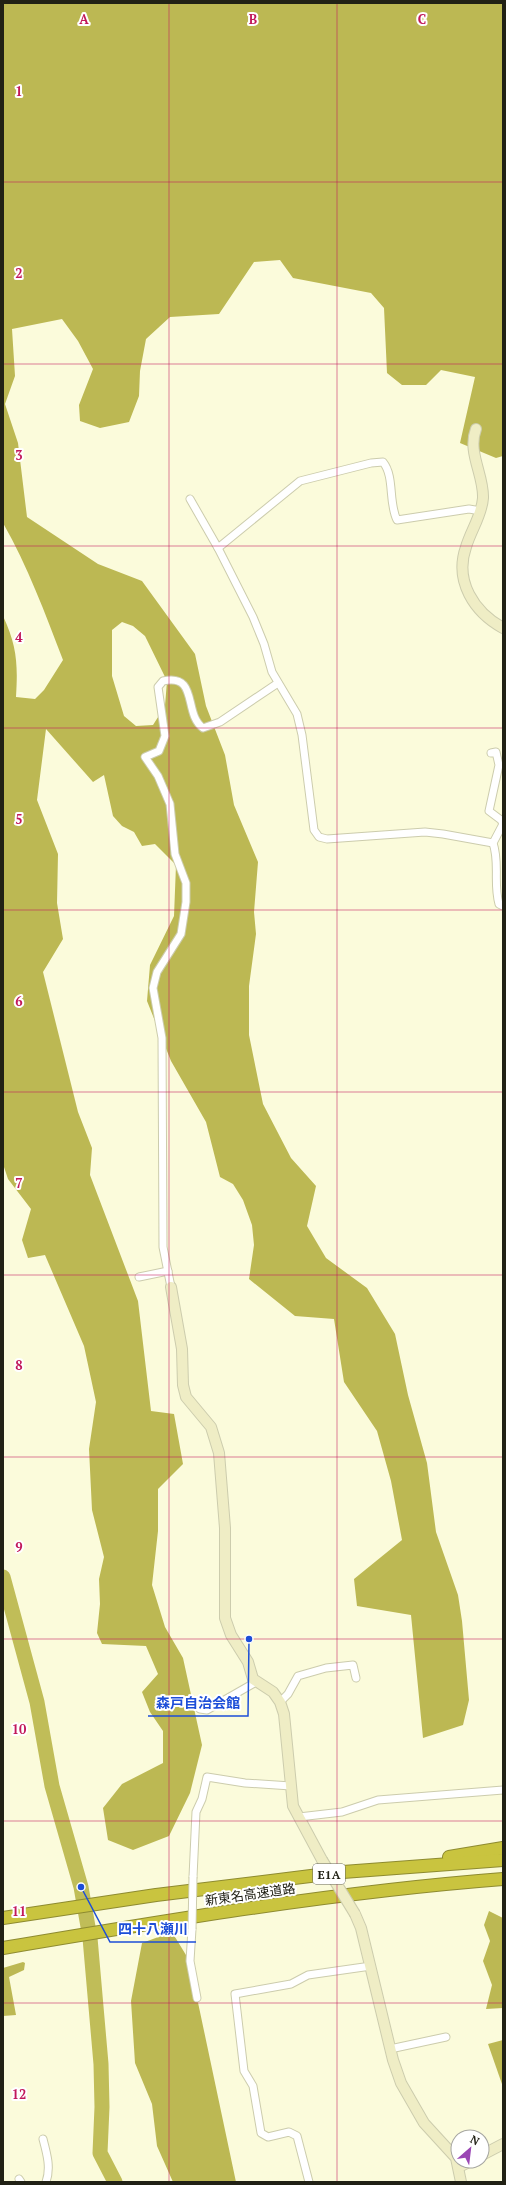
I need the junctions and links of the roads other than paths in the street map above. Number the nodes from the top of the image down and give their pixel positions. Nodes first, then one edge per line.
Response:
1 (476, 429) dead end
2 (190, 499) dead end
3 (481, 511) junction
4 (218, 548) junction
5 (503, 628) edge
6 (278, 682) junction
7 (491, 753) dead end
8 (494, 843) junction
9 (503, 906) edge
10 (168, 1271) junction
11 (139, 1277) dead end
12 (171, 1287) joint
13 (356, 1678) dead end
14 (256, 1682) junction
15 (280, 1702) junction
16 (200, 1709) dead end
17 (291, 1786) junction
18 (503, 1790) edge
19 (299, 1817) junction
20 (503, 1848) edge
21 (503, 1860) edge
22 (391, 1868) junction
23 (503, 1879) edge
24 (3, 1918) edge
25 (3, 1948) edge
26 (371, 1966) junction
27 (197, 1998) dead end
28 (446, 2037) dead end
29 (390, 2049) junction
30 (43, 2139) dead end
31 (503, 2144) edge
32 (450, 2150) edge
33 (490, 2151) edge
34 (459, 2169) edge
35 (46, 2182) edge
36 (309, 2182) edge
37 (462, 2182) edge

1 - 3 street
2 - 4 street
3 - 4 street
3 - 5 street
4 - 6 street
6 - 8 street
6 - 10 street
7 - 8 street
8 - 9 street
10 - 11 street
10 - 12 street
12 - 14 street
13 - 15 street
14 - 15 street
14 - 16 street
15 - 17 street
17 - 19 street
17 - 27 street, bridge
18 - 19 street
19 - 26 street, bridge
20 - 22 highway
21 - 22 highway, 新東名高速道路 / E1A
22 - 24 highway, 新東名高速道路 / E1A
23 - 25 highway, 新東名高速道路 / E1A
26 - 29 street
26 - 36 street
28 - 29 street
29 - 32 street
30 - 35 street
31 - 33 street
34 - 37 street

